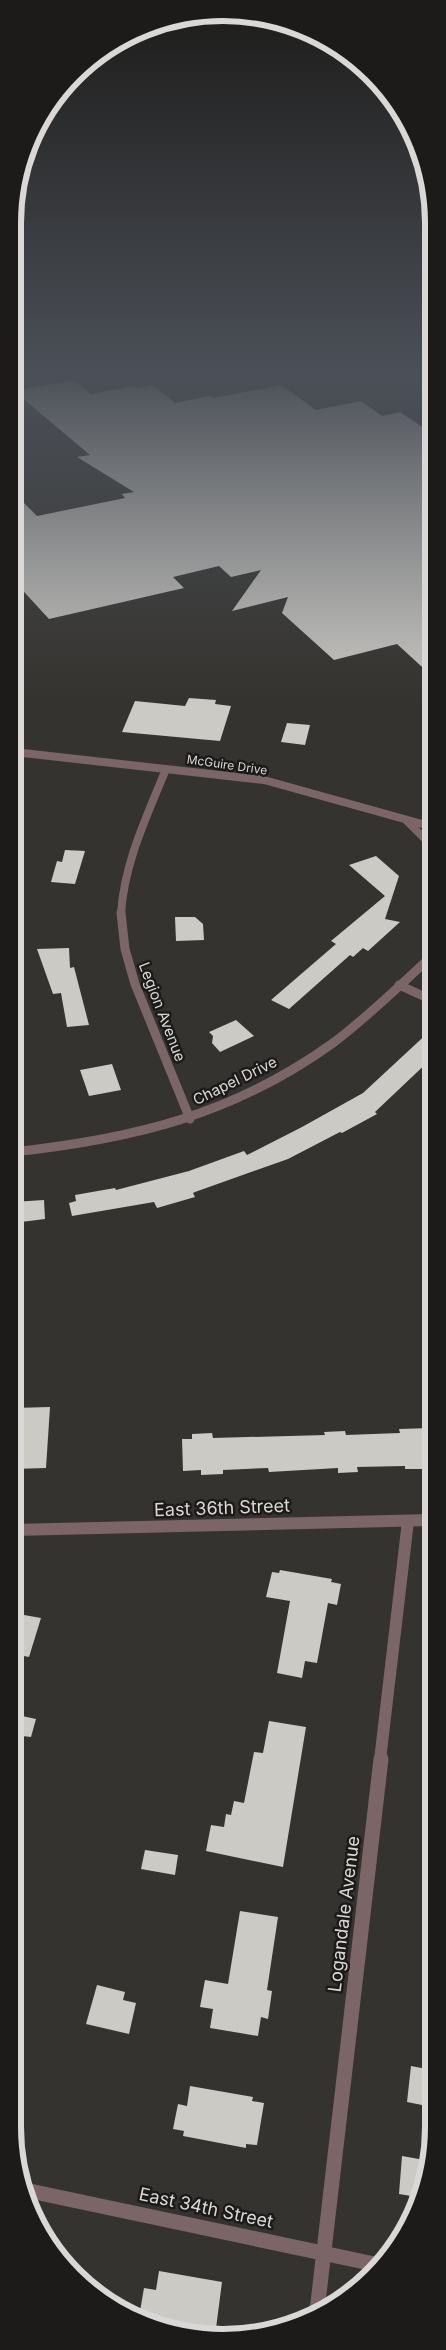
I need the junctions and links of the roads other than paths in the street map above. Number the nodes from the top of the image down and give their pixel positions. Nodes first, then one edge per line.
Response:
1 (21, 753) edge
2 (166, 769) junction
3 (406, 820) junction
4 (425, 824) edge
5 (425, 838) edge
6 (425, 961) edge
7 (399, 984) junction
8 (425, 997) edge
9 (190, 1119) junction
10 (21, 1151) edge
11 (425, 1520) edge
12 (408, 1521) junction
13 (21, 1530) edge
14 (32, 2191) edge
15 (324, 2253) junction
16 (372, 2263) edge
17 (318, 2305) edge

1 - 2 street, McGuire Drive
2 - 3 street, McGuire Drive
2 - 9 street, Legion Avenue
3 - 4 street, McGuire Drive
3 - 5 street
6 - 7 street, Chapel Drive
7 - 8 street
7 - 9 street, Chapel Drive
9 - 10 street, Chapel Drive
11 - 12 street, East 36th Street
12 - 13 street, East 36th Street
12 - 15 street, Logandale Avenue
14 - 15 street, East 34th Street
15 - 16 street, East 34th Street
15 - 17 street, Logandale Avenue

